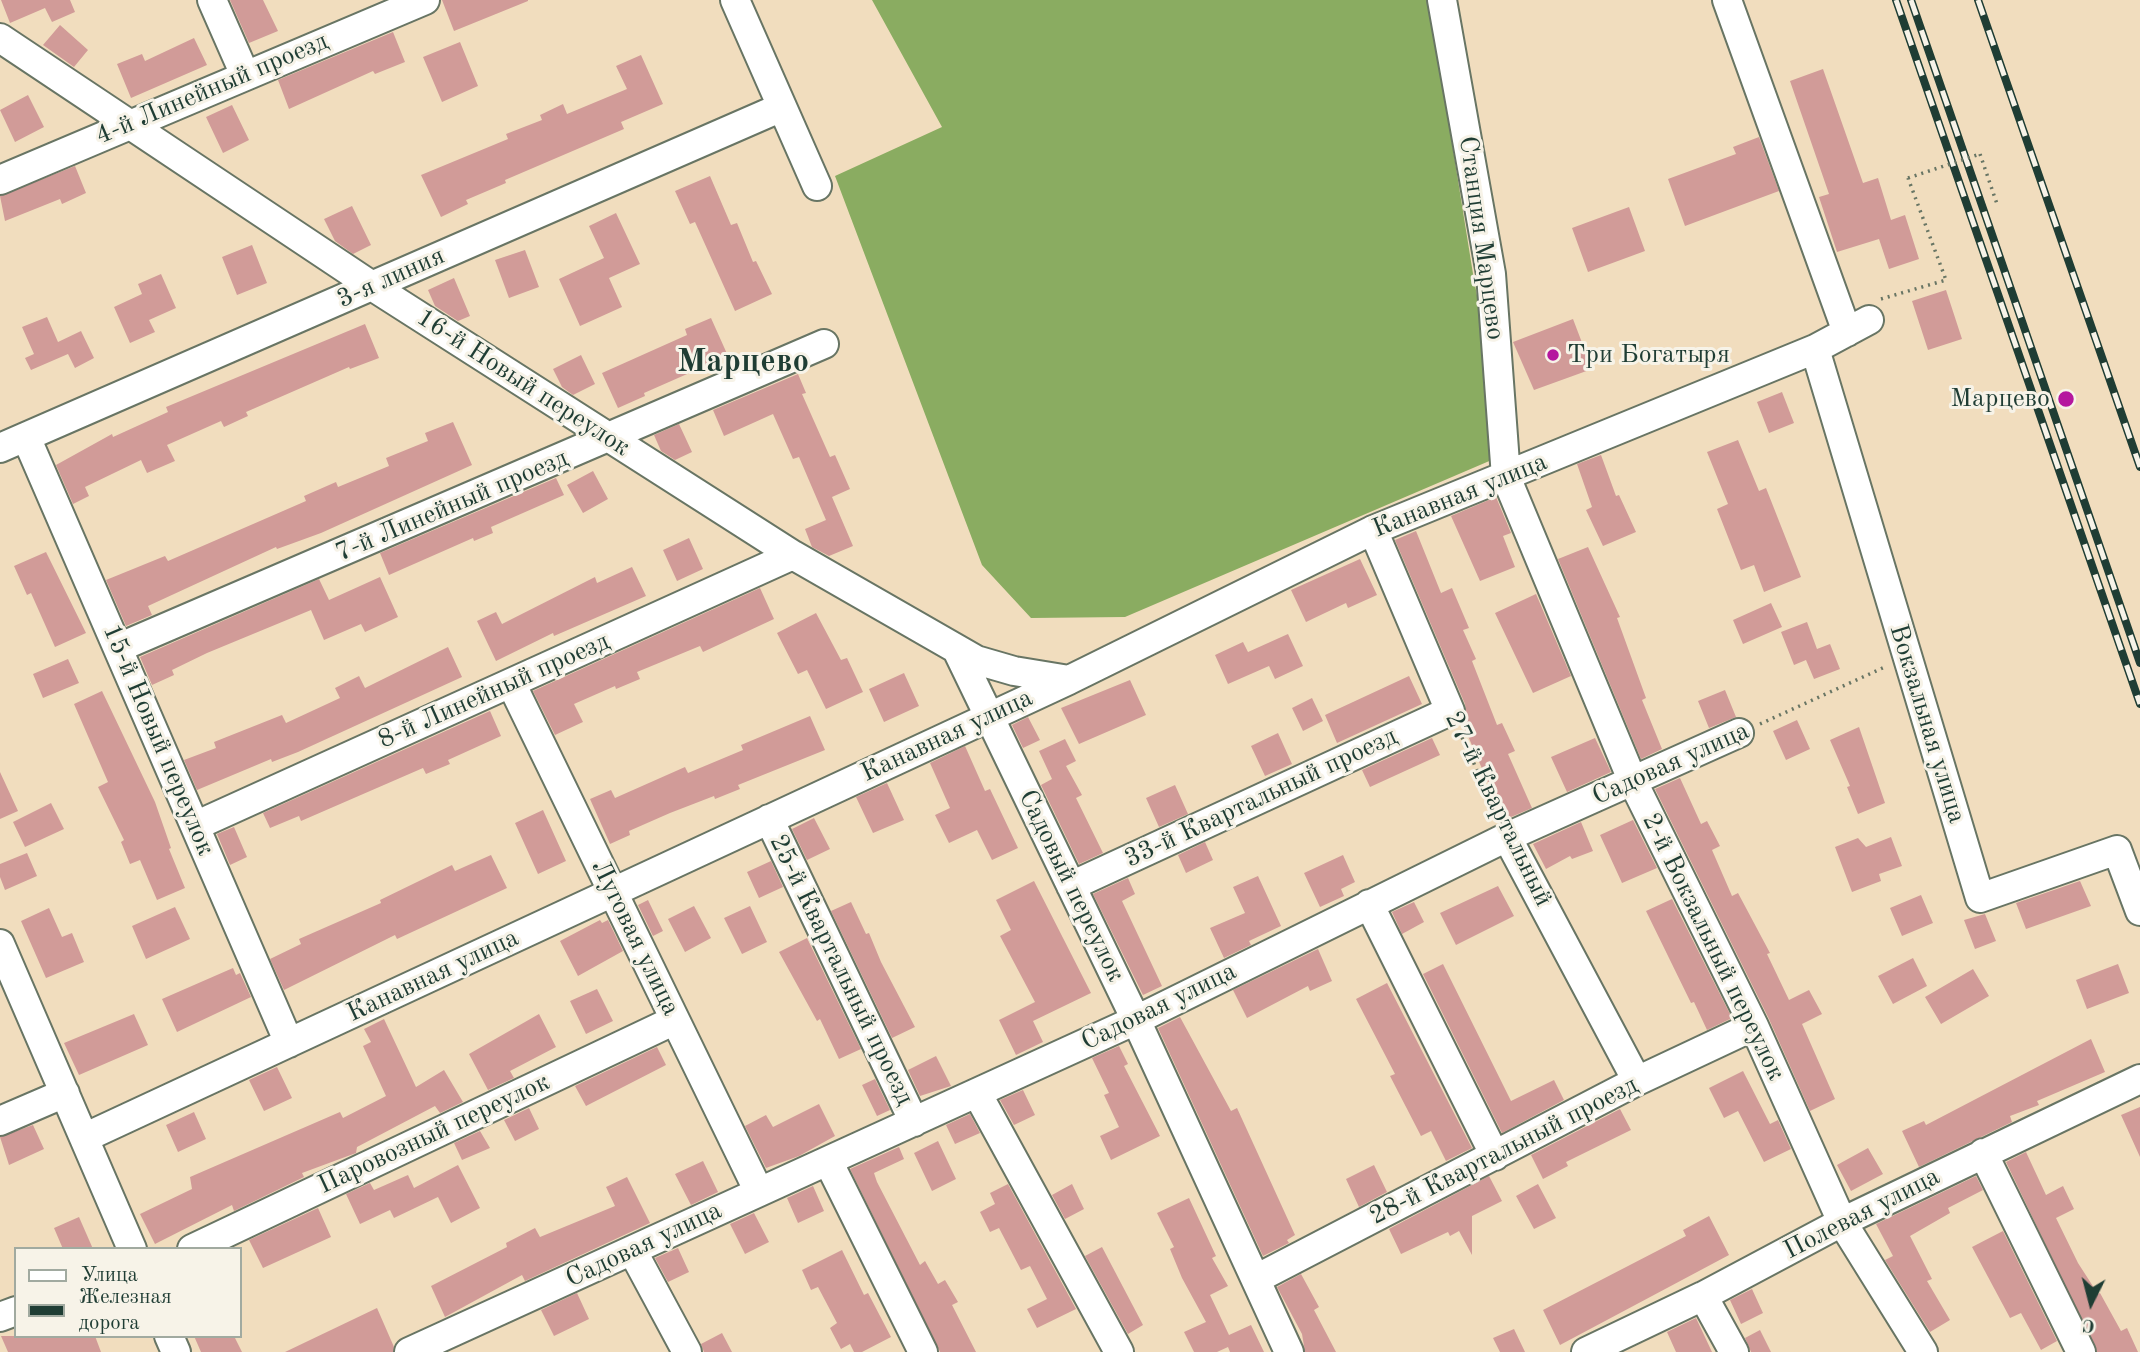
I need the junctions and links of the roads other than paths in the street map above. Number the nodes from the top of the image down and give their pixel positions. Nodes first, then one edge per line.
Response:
1 (212, 0) edge
2 (425, 0) edge
3 (735, 0) edge
4 (1442, 0) edge
5 (1727, 0) edge
6 (0, 38) edge
7 (245, 75) junction
8 (782, 107) junction
9 (129, 123) junction
10 (0, 180) edge
11 (817, 186) dead end
12 (372, 286) junction
13 (824, 344) dead end
14 (1815, 349) junction
15 (26, 437) junction
16 (610, 438) junction
17 (0, 449) edge
18 (1506, 477) junction
19 (1373, 530) junction
20 (793, 555) junction
21 (118, 648) junction
22 (957, 650) junction
23 (1069, 680) junction
24 (511, 683) junction
25 (1450, 711) joint
26 (989, 716) junction
27 (1739, 733) road end
28 (1633, 782) junction
29 (769, 819) junction
30 (195, 826) junction
31 (1507, 837) junction
32 (1071, 886) junction
33 (613, 892) junction
34 (1369, 904) junction
35 (2140, 911) edge
36 (0, 944) edge
37 (675, 1020) junction
38 (1136, 1020) junction
39 (1754, 1026) junction
40 (289, 1043) junction
41 (2140, 1079) edge
42 (1637, 1082) junction
43 (65, 1093) junction
44 (977, 1093) junction
45 (0, 1121) edge
46 (914, 1122) junction
47 (84, 1138) junction
48 (1983, 1153) junction
49 (1495, 1156) junction
50 (828, 1161) junction
51 (759, 1192) junction
52 (1842, 1222) junction
53 (131, 1247) edge
54 (196, 1247) edge
55 (632, 1250) junction
56 (1256, 1279) junction
57 (1703, 1296) junction
58 (418, 1350) edge
59 (687, 1352) edge
60 (923, 1352) edge
61 (1119, 1352) edge
62 (1289, 1352) edge
63 (1586, 1352) edge
64 (1734, 1352) edge
65 (1923, 1352) edge
66 (2081, 1352) edge

1 - 7 street
2 - 7 street, 4-й Линейный проезд
3 - 8 street
4 - 18 street, Станция Марцево
5 - 14 street, Канавная улица
6 - 9 street, 16-й Новый переулок
7 - 9 street, 4-й Линейный проезд
8 - 11 street
8 - 12 street, 3-я линия
9 - 10 street, 4-й Линейный проезд
9 - 12 street, 16-й Новый переулок
12 - 15 street, 3-я линия
12 - 16 street, 16-й Новый переулок
13 - 16 street, 7-й Линейный проезд
14 - 18 street, Канавная улица
14 - 35 street, Вокзальная улица
15 - 17 street, 3-я линия
15 - 21 street, 15-й Новый переулок
16 - 20 street, 16-й Новый переулок
16 - 21 street, 7-й Линейный проезд
18 - 19 street, Канавная улица
18 - 28 street, 2-й Вокзальный переулок
19 - 23 street, Канавная улица
19 - 25 street, 27-й Квартальный
20 - 22 street, 16-й Новый переулок
20 - 24 street, 8-й Линейный проезд
21 - 30 street, 15-й Новый переулок
22 - 23 street, 16-й Новый переулок
22 - 26 street, Садовый переулок
23 - 26 street, Канавная улица
24 - 30 street, 8-й Линейный проезд
24 - 33 street, Луговая улица
25 - 32 street, 33-й Квартальный проезд
26 - 29 street, Канавная улица
26 - 32 street, Садовый переулок
27 - 28 street, Садовая улица
28 - 31 street, Садовая улица
28 - 39 street, 2-й Вокзальный переулок
29 - 33 street, Канавная улица
29 - 46 street, 25-й Квартальный проезд
30 - 40 street, 15-й Новый переулок
31 - 34 street, Садовая улица
31 - 42 street, 27-й Квартальный
32 - 38 street, Садовый переулок
33 - 37 street, Луговая улица
33 - 40 street, Канавная улица
34 - 38 street, Садовая улица
34 - 49 street
36 - 43 street
37 - 51 street, Луговая улица
37 - 54 street, Паровозный переулок
38 - 44 street, Садовая улица
38 - 56 street, Садовый переулок
39 - 42 street, 28-й Квартальный проезд
39 - 52 street, 2-й Вокзальный переулок
40 - 47 street, Канавная улица
41 - 48 street, Полевая улица
42 - 49 street, 28-й Квартальный проезд
43 - 45 street
43 - 47 street
44 - 46 street, Садовая улица
44 - 61 street
46 - 50 street, Садовая улица
47 - 53 street
48 - 52 street, Полевая улица
48 - 66 street
49 - 56 street, 28-й Квартальный проезд
50 - 51 street, Садовая улица
50 - 60 street
51 - 55 street, Садовая улица
52 - 57 street, Полевая улица
52 - 65 street, 2-й Вокзальный переулок
55 - 58 street, Садовая улица
55 - 59 street
56 - 62 street, Садовый переулок
57 - 63 street, Полевая улица
57 - 64 street

